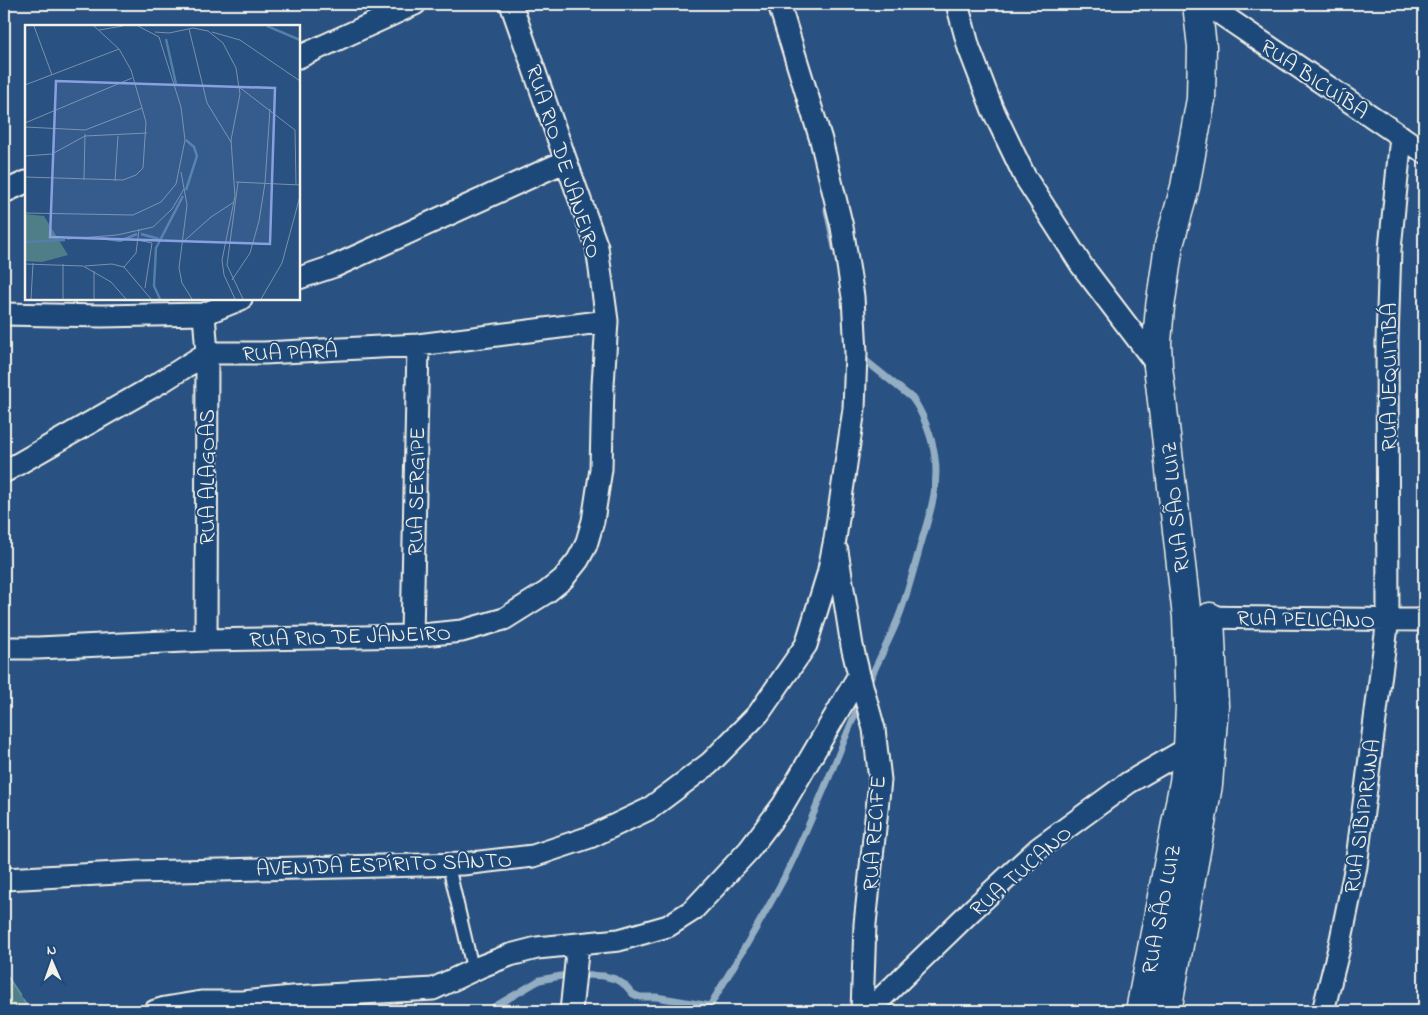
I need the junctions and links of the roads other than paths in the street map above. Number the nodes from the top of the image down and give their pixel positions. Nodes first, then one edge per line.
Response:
1 (415, 4) edge
2 (512, 4) edge
3 (778, 4) edge
4 (957, 4) edge
5 (1197, 4) edge
6 (1206, 4) edge
7 (300, 57) edge
8 (1401, 136) junction
9 (1424, 152) edge
10 (566, 161) junction
11 (25, 182) edge
12 (4, 192) edge
13 (300, 278) edge
14 (239, 300) edge
15 (4, 314) edge
16 (204, 314) junction
17 (607, 322) junction
18 (418, 346) junction
19 (207, 353) junction
20 (1158, 366) junction
21 (4, 472) edge
22 (836, 538) junction
23 (1198, 617) junction
24 (1388, 619) junction
25 (1424, 620) edge
26 (412, 636) junction
27 (206, 640) junction
28 (4, 648) edge
29 (858, 675) junction
30 (1188, 748) junction
31 (448, 864) junction
32 (4, 879) edge
33 (578, 944) junction
34 (474, 970) junction
35 (155, 1011) edge
36 (571, 1011) edge
37 (862, 1011) edge
38 (868, 1011) edge
39 (1140, 1011) edge
40 (1168, 1011) edge
41 (1323, 1011) edge

1 - 7 street
2 - 10 street, RUA RIO DE JANEIRO
3 - 22 street, AVENIDA ESPÍRITO SANTO
4 - 20 street
5 - 20 street, RUA SÃO LUIZ
6 - 8 street, RUA BICUÍBA
8 - 9 street, RUA BICUÍBA
8 - 24 street, RUA JEQUITIBÁ
10 - 13 street
10 - 17 street, RUA RIO DE JANEIRO
11 - 12 street
14 - 16 street
15 - 16 street
16 - 19 street, RUA ALAGOAS
17 - 18 street, RUA PARÁ
17 - 26 street, RUA RIO DE JANEIRO
18 - 19 street, RUA PARÁ
18 - 26 street, RUA SERGIPE
19 - 21 street
19 - 27 street, RUA ALAGOAS
20 - 23 street, RUA SÃO LUIZ
22 - 29 street, RUA RECIFE
22 - 31 street, AVENIDA ESPÍRITO SANTO
23 - 24 street, RUA PELICANO
23 - 30 street, RUA SÃO LUIZ
23 - 40 street, RUA SÃO LUIZ
24 - 25 street, RUA PELICANO
24 - 41 street, RUA SIBIPIRUNA
26 - 27 street, RUA RIO DE JANEIRO
27 - 28 street, RUA RIO DE JANEIRO
29 - 33 street
29 - 37 street, RUA RECIFE
30 - 38 street, RUA TUCANO
30 - 39 street, RUA SÃO LUIZ
31 - 32 street, AVENIDA ESPÍRITO SANTO
31 - 34 lane
33 - 34 street
33 - 36 street
34 - 35 street

